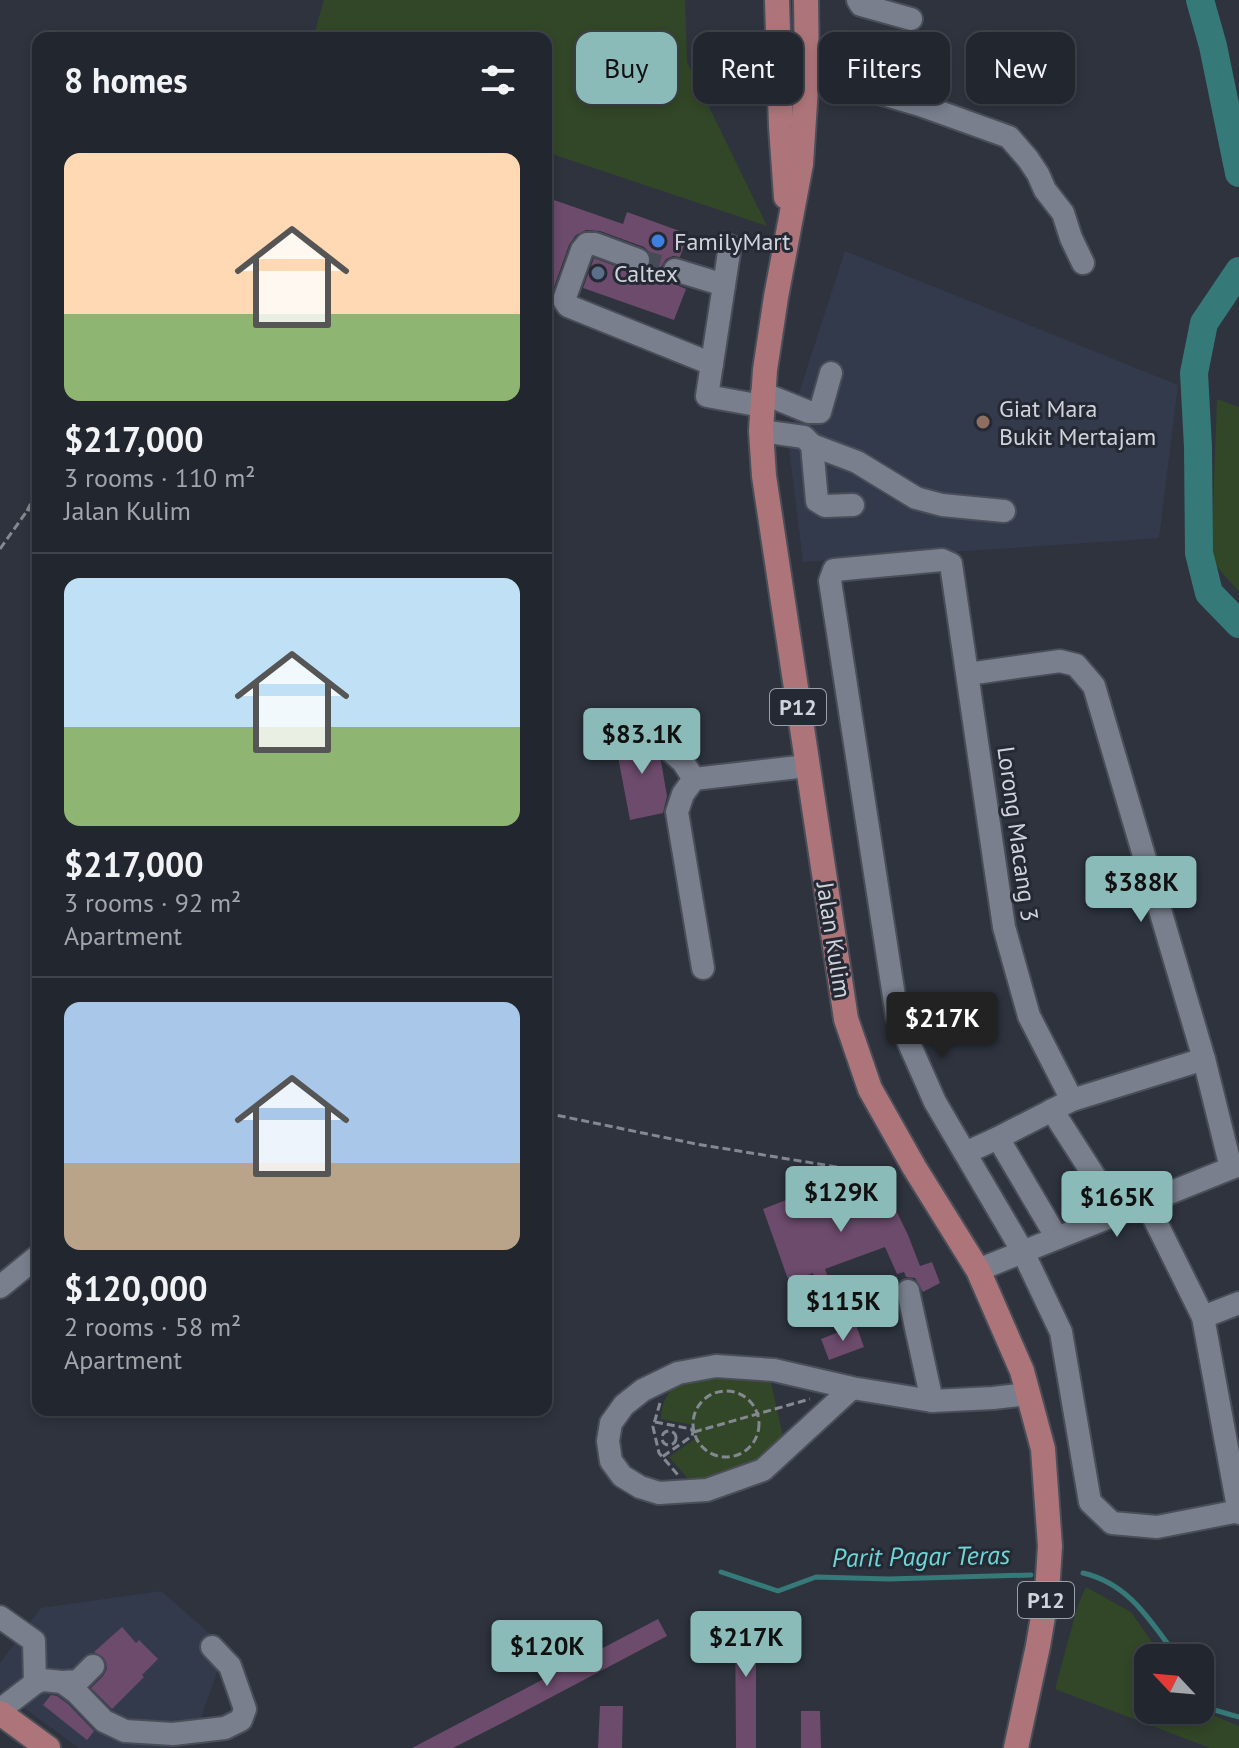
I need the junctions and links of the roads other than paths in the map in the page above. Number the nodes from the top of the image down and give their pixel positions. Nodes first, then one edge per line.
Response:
1 (777, 0) edge
2 (806, 0) edge
3 (858, 0) edge
4 (911, 19) dead end
5 (807, 72) junction
6 (788, 232) junction
7 (730, 246) dead end
8 (638, 260) tunnel mouth
9 (1083, 263) dead end
10 (675, 270) tunnel mouth
11 (724, 285) junction
12 (712, 364) junction
13 (831, 373) dead end
14 (762, 400) junction
15 (809, 412) junction
16 (761, 431) junction
17 (808, 441) junction
18 (853, 505) dead end
19 (1004, 511) dead end
20 (968, 674) junction
21 (666, 747) dead end
22 (807, 766) junction
23 (694, 779) junction
24 (703, 968) dead end
25 (1204, 1059) junction
26 (1062, 1105) junction
27 (998, 1138) junction
28 (965, 1153) junction
29 (1235, 1166) edge
30 (1146, 1202) junction
31 (1118, 1213) junction
32 (1057, 1238) junction
33 (1023, 1252) junction
34 (32, 1261) edge
35 (978, 1270) junction
36 (0, 1287) edge
37 (908, 1291) dead end
38 (1239, 1303) edge
39 (1203, 1317) junction
40 (852, 1388) junction
41 (1028, 1394) junction
42 (932, 1401) junction
43 (1239, 1512) edge
44 (0, 1617) edge
45 (212, 1647) dead end
46 (93, 1666) dead end
47 (62, 1682) junction
48 (35, 1683) junction
49 (0, 1711) edge
50 (48, 1748) edge
51 (1016, 1748) edge

1 - 6 main road
2 - 5 main road
3 - 4 street
5 - 6 main road
5 - 9 street
6 - 14 main road, Jalan Kulim / P12
7 - 11 street
8 - 12 street
10 - 11 street
11 - 12 street
12 - 14 street
13 - 15 street
14 - 15 street
14 - 16 main road, Jalan Kulim / P12
15 - 17 street
16 - 17 street
16 - 22 main road, Jalan Kulim / P12
17 - 18 street
17 - 19 street
20 - 25 street
20 - 26 street, Lorong Macang 3
20 - 28 street, Lorong Macang 3
21 - 23 street
22 - 23 street
22 - 35 main road, Jalan Kulim / P12
23 - 24 street
25 - 26 street
25 - 29 street
26 - 27 street
26 - 31 street, Lorong Macang 3
27 - 28 street
27 - 32 street
28 - 33 street
29 - 30 street
30 - 31 street
30 - 39 street
31 - 32 street
32 - 33 street
33 - 35 street
33 - 43 street
34 - 36 street
35 - 41 main road, Jalan Kulim / P12
37 - 42 street
38 - 39 street
39 - 43 street
40 - 40 street
40 - 42 street
41 - 42 street
41 - 51 main road, Jalan Kulim / P12
44 - 48 street
45 - 47 street
46 - 47 street
47 - 48 street
48 - 49 street
49 - 50 main road

